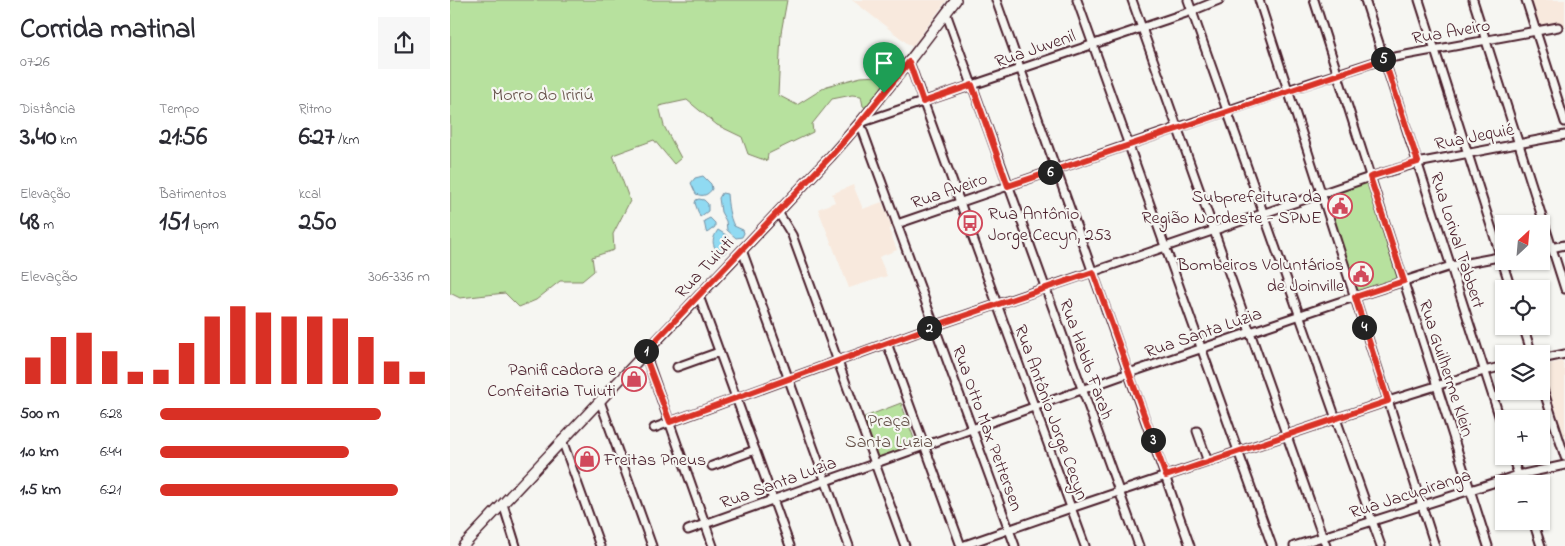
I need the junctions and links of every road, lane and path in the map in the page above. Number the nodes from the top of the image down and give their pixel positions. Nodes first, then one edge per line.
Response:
1 (956, 0) edge
2 (996, 0) edge
3 (1077, 0) edge
4 (1132, 0) edge
5 (1188, 0) edge
6 (1219, 0) edge
7 (1258, 0) edge
8 (1314, 0) edge
9 (1365, 0) edge
10 (1419, 0) edge
11 (1473, 0) edge
12 (1526, 0) edge
13 (1192, 11) junction
14 (946, 14) junction
15 (1558, 27) dead end
16 (1142, 28) junction
17 (1536, 31) junction
18 (1485, 40) junction
19 (1093, 44) junction
20 (1435, 49) junction
21 (1384, 59) junction
22 (909, 62) junction
23 (1020, 69) junction
24 (1337, 74) junction
25 (972, 85) junction
26 (1288, 90) junction
27 (923, 102) junction
28 (1227, 111) junction
29 (1565, 122) edge
30 (860, 123) junction
31 (1178, 128) junction
32 (1565, 135) edge
33 (1518, 143) junction
34 (1129, 144) junction
35 (1468, 153) junction
36 (1418, 162) junction
37 (1056, 169) junction
38 (1370, 177) junction
39 (1008, 186) junction
40 (1321, 194) junction
41 (960, 202) junction
42 (778, 212) junction
43 (1264, 213) junction
44 (896, 224) junction
45 (1214, 230) junction
46 (1495, 236) edge
47 (1565, 245) edge
48 (1165, 247) junction
49 (1552, 248) junction
50 (742, 250) junction
51 (1495, 258) edge
52 (1451, 266) junction
53 (1093, 272) junction
54 (1404, 281) junction
55 (1045, 288) junction
56 (1565, 289) edge
57 (699, 296) junction
58 (1355, 297) junction
59 (997, 305) junction
60 (1300, 316) junction
61 (934, 326) junction
62 (1250, 332) junction
63 (887, 344) junction
64 (1202, 348) junction
65 (719, 352) junction
66 (644, 353) junction
67 (1565, 354) edge
68 (1550, 357) edge
69 (838, 361) junction
70 (677, 367) dead end
71 (1495, 368) edge
72 (1484, 371) junction
73 (1129, 373) junction
74 (789, 379) junction
75 (1437, 386) junction
76 (1082, 390) junction
77 (736, 398) junction
78 (1547, 400) edge
79 (600, 401) junction
80 (1388, 401) junction
81 (1034, 406) junction
82 (1497, 410) edge
83 (1336, 418) junction
84 (670, 422) junction
85 (654, 428) dead end
86 (972, 428) junction
87 (1197, 431) dead end
88 (1287, 435) junction
89 (562, 440) junction
90 (924, 445) junction
91 (755, 450) junction
92 (1238, 451) junction
93 (1565, 457) edge
94 (1208, 462) junction
95 (875, 463) junction
96 (1515, 465) edge
97 (1565, 465) edge
98 (712, 466) dead end
99 (1518, 475) joint
100 (1166, 476) junction
101 (825, 481) junction
102 (1495, 482) edge
103 (1470, 489) junction
104 (1119, 492) junction
105 (773, 500) junction
106 (503, 504) junction
107 (1422, 505) junction
108 (1071, 508) junction
109 (1372, 521) junction
110 (706, 524) junction
111 (688, 530) dead end
112 (1009, 530) junction
113 (1536, 530) edge
114 (1323, 537) junction
115 (463, 546) edge
116 (516, 546) edge
117 (600, 546) edge
118 (652, 546) edge
119 (713, 546) edge
120 (790, 546) edge
121 (849, 546) edge
122 (905, 546) edge
123 (961, 546) edge
124 (1015, 546) edge
125 (1085, 546) edge
126 (1139, 546) edge
127 (1190, 546) edge
128 (1272, 546) edge
129 (1294, 546) edge
130 (1326, 546) edge
131 (1381, 546) edge
132 (1435, 546) edge
133 (1488, 546) edge
134 (1541, 546) edge

1 - 14 main road, Rua Tuiuti
2 - 23 street
3 - 19 street
4 - 16 street
5 - 13 street
6 - 13 street, Rua Juvenil
7 - 26 street
8 - 24 street, Rua Guilherme Klein
9 - 21 street, Rua Lorival Tabbert
10 - 20 street
11 - 18 street
12 - 17 street
13 - 16 street, Rua Juvenil
13 - 28 street
14 - 22 main road, Rua Tuiuti
14 - 25 street, Rua Habib Farah
15 - 17 street, Rua Aveiro
16 - 19 street, Rua Juvenil
16 - 31 street
17 - 18 street, Rua Aveiro
17 - 29 street
18 - 20 street, Rua Aveiro
18 - 33 street
19 - 23 street, Rua Juvenil
19 - 34 street
20 - 21 street, Rua Aveiro
20 - 35 street
21 - 24 street, Rua Aveiro
21 - 36 street, Rua Lorival Tabbert
22 - 27 street, Rua Antônio Jorge Cecyn
22 - 30 main road, Rua Tuiuti
23 - 25 street, Rua Juvenil
23 - 37 street
24 - 26 street, Rua Aveiro
24 - 38 street, Rua Guilherme Klein
25 - 27 street, Rua Juvenil
25 - 39 street, Rua Habib Farah
26 - 28 street, Rua Aveiro
26 - 40 street
27 - 30 street, Rua Juvenil
27 - 41 street, Rua Antônio Jorge Cecyn
28 - 31 street, Rua Aveiro
28 - 43 street
30 - 42 main road, Rua Tuiuti
30 - 44 street, Rua Otto Max Pettersen
31 - 34 street, Rua Aveiro
31 - 45 street
32 - 33 street, Rua Jequié
33 - 35 street, Rua Jequié
33 - 49 street
34 - 37 street, Rua Aveiro
34 - 48 street
35 - 36 street, Rua Jequié
35 - 46 street
36 - 38 street, Rua Jequié
36 - 52 street, Rua Lorival Tabbert
37 - 39 street, Rua Aveiro
37 - 53 street
38 - 40 street, Rua Jequié
38 - 54 street, Rua Guilherme Klein
39 - 41 street, Rua Aveiro
39 - 55 street, Rua Habib Farah
40 - 43 street, Rua Jequié
40 - 58 street
41 - 44 street, Rua Aveiro
41 - 59 street, Rua Antônio Jorge Cecyn
42 - 50 main road, Rua Tuiuti
42 - 69 street
43 - 45 street, Rua Jequié
43 - 60 street
44 - 61 street, Rua Otto Max Pettersen
45 - 48 street, Rua Jequié
45 - 62 street
47 - 49 street
48 - 53 street, Rua Jequié
48 - 64 street
49 - 56 street
50 - 57 main road, Rua Tuiuti
50 - 74 street
51 - 52 street, Rua Santa Luzia
52 - 54 street, Rua Santa Luzia
52 - 72 street, Rua Lorival Tabbert
53 - 55 street, Rua Jequié
53 - 73 street
54 - 58 street, Rua Santa Luzia
54 - 75 street, Rua Guilherme Klein
55 - 59 street, Rua Jequié
55 - 76 street, Rua Habib Farah
57 - 65 street
57 - 66 main road, Rua Tuiuti
58 - 60 street, Rua Santa Luzia
58 - 80 street
59 - 61 street, Rua Jequié
59 - 81 street, Rua Antônio Jorge Cecyn
60 - 62 street, Rua Santa Luzia
60 - 83 street
61 - 63 street, Rua Jequié
61 - 86 street, Rua Otto Max Pettersen
62 - 64 street, Rua Santa Luzia
62 - 88 street
63 - 69 street, Rua Jequié
63 - 90 street
64 - 73 street, Rua Santa Luzia
64 - 92 street
65 - 70 street
65 - 77 street
66 - 79 main road, Rua Tuiuti
66 - 84 street
67 - 68 street
69 - 74 street, Rua Jequié
69 - 95 street
71 - 72 street
72 - 75 street
72 - 82 street, Rua Lorival Tabbert
73 - 76 street, Rua Santa Luzia
73 - 100 street
74 - 77 street, Rua Jequié
74 - 101 street
75 - 80 street
75 - 103 street, Rua Guilherme Klein
76 - 81 street, Rua Santa Luzia
76 - 104 street, Rua Habib Farah
77 - 84 street, Rua Jequié
77 - 91 street
78 - 93 street
79 - 89 main road, Rua Tuiuti
79 - 118 street
80 - 83 street
80 - 107 street
81 - 86 street, Rua Santa Luzia
81 - 108 street, Rua Antônio Jorge Cecyn
83 - 88 street
83 - 109 street
84 - 85 street, Rua Jequié
84 - 110 street
86 - 90 street, Rua Santa Luzia
86 - 112 street, Rua Otto Max Pettersen
87 - 94 street
88 - 92 street
88 - 114 street
89 - 106 main road, Rua Tuiuti
89 - 117 street
90 - 95 street, Rua Santa Luzia
90 - 123 street
91 - 98 street
91 - 105 street
92 - 94 street
92 - 128 street
94 - 100 street
95 - 101 street, Rua Santa Luzia
95 - 122 street
96 - 99 street
97 - 99 street, Rua Jacupiranga
100 - 104 street
100 - 127 street
101 - 105 street, Rua Santa Luzia
101 - 121 street
102 - 103 street, Rua Jacupiranga
103 - 107 street, Rua Jacupiranga
103 - 133 street, Rua Guilherme Klein
104 - 108 street
104 - 126 street, Rua Habib Farah
105 - 110 street, Rua Santa Luzia
105 - 120 street
106 - 115 main road, Rua Tuiuti
106 - 116 street
107 - 109 street, Rua Jacupiranga
107 - 132 street
108 - 112 street
108 - 125 street, Rua Antônio Jorge Cecyn
109 - 114 street, Rua Jacupiranga
109 - 131 street
110 - 111 street, Rua Santa Luzia
110 - 119 street
112 - 123 street
112 - 124 street, Rua Otto Max Pettersen
113 - 134 street
114 - 129 street, Rua Jacupiranga
114 - 130 street

